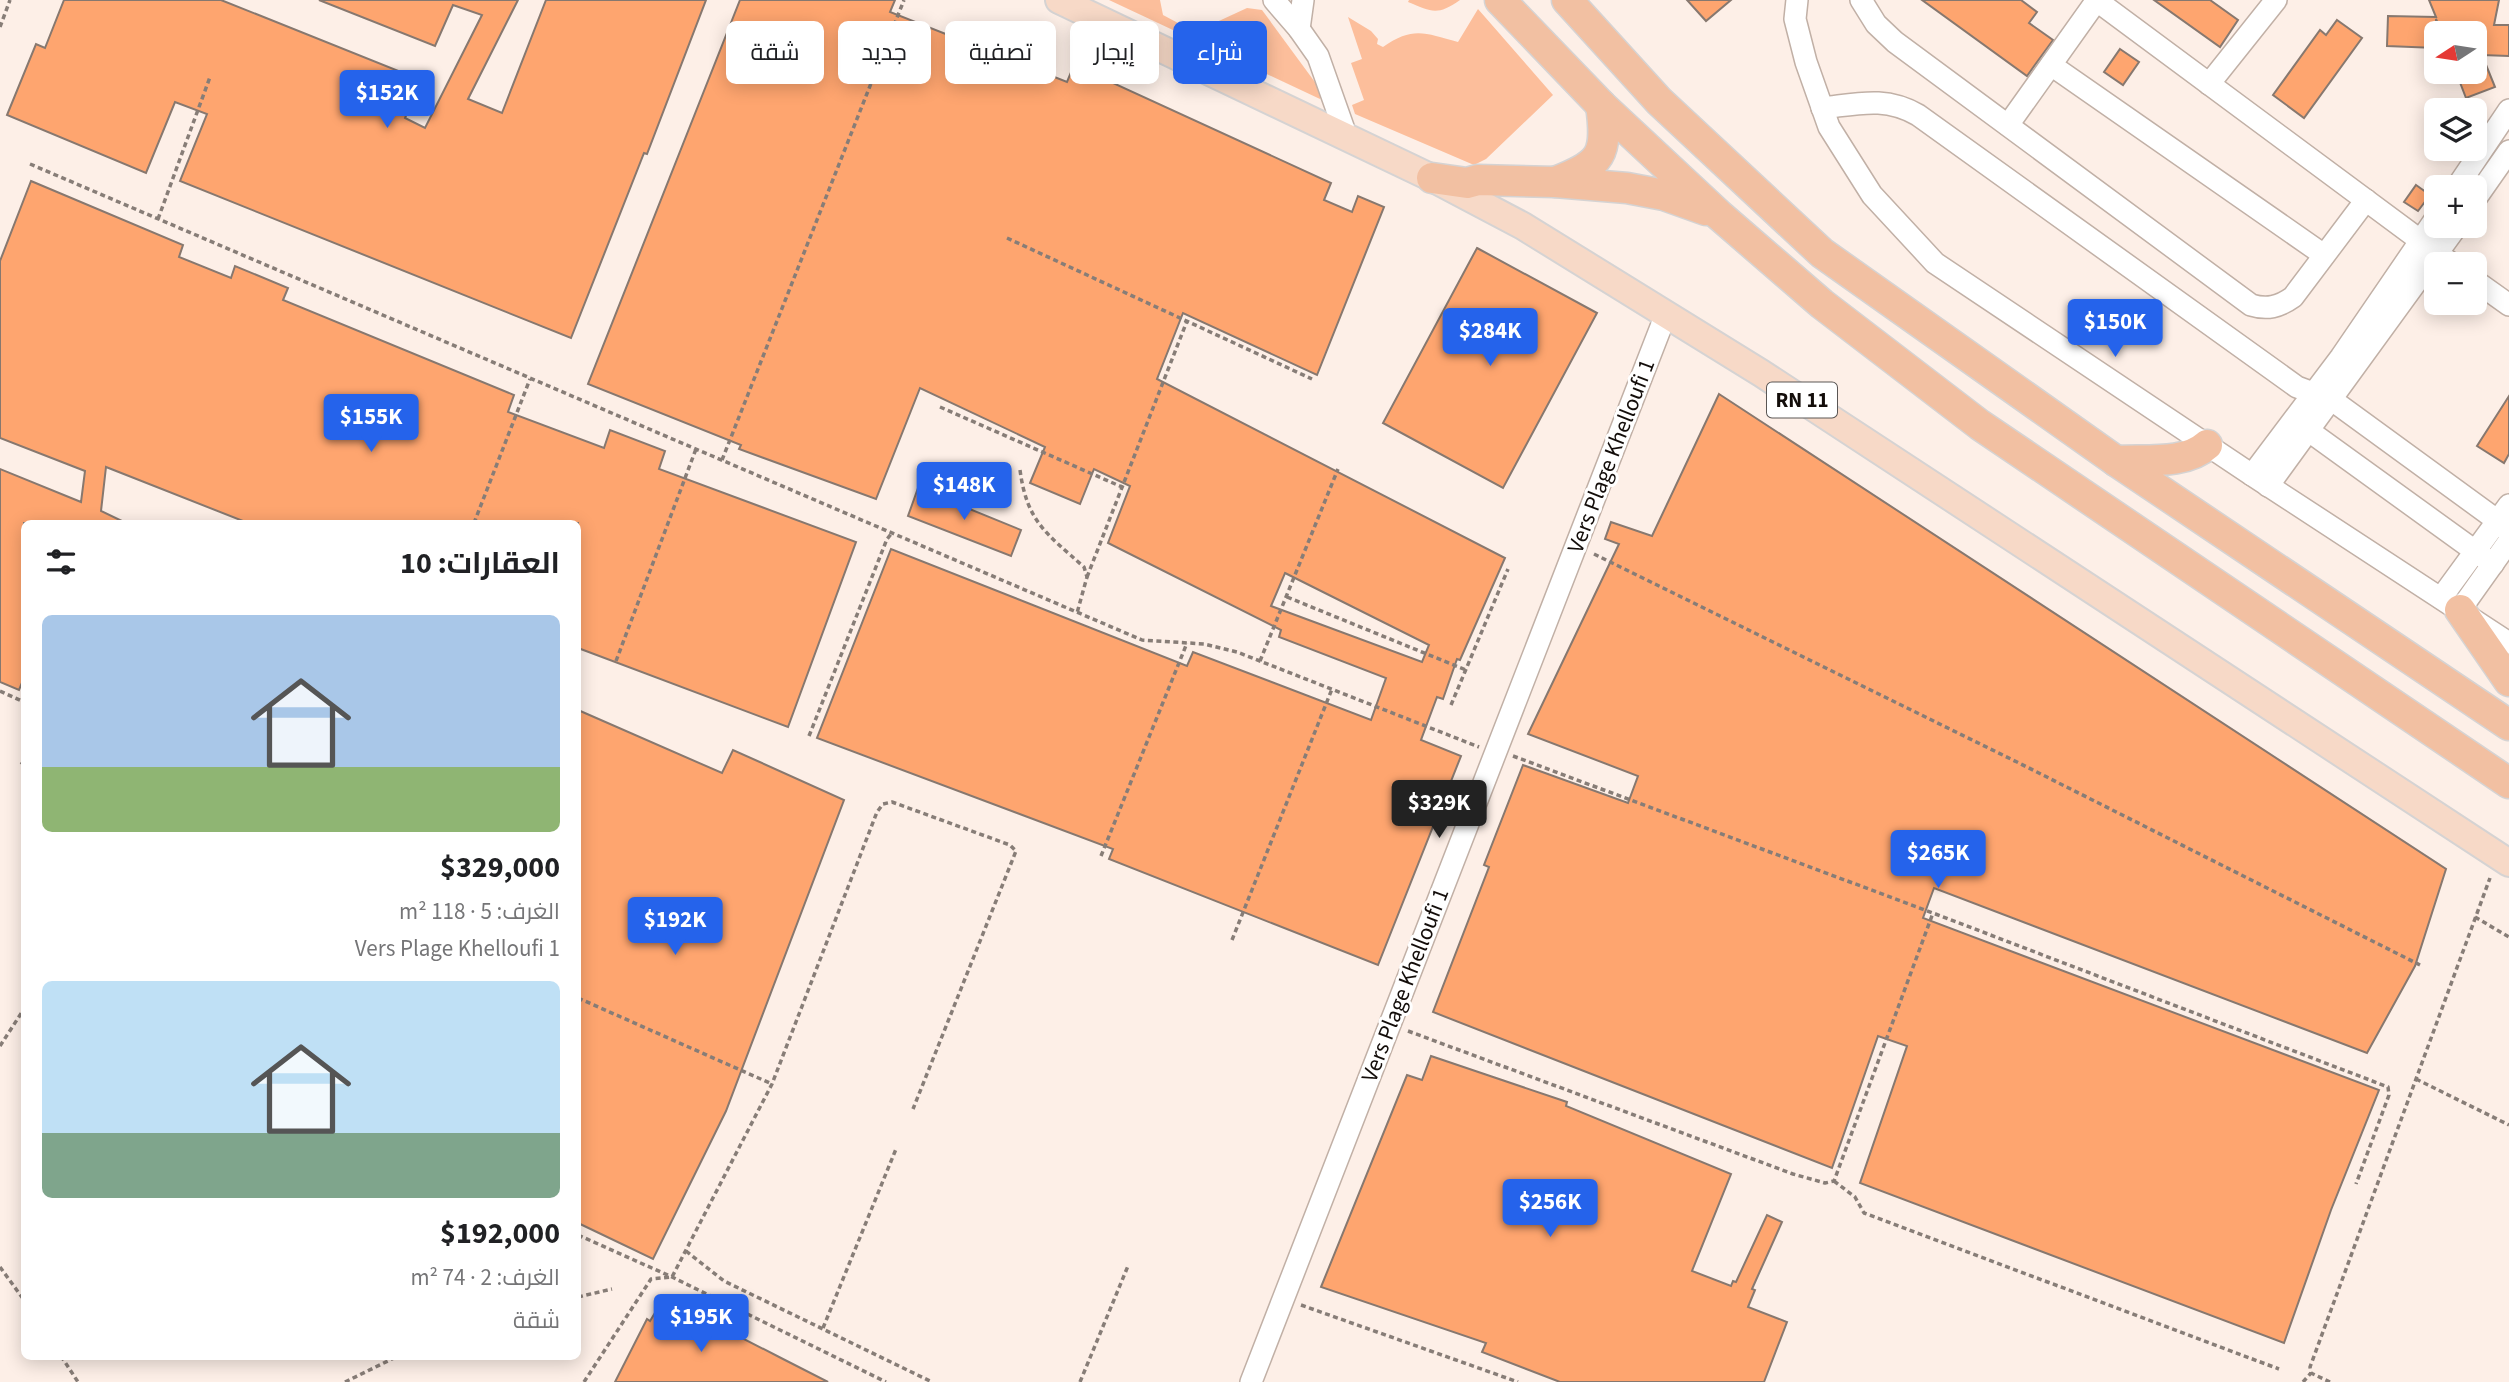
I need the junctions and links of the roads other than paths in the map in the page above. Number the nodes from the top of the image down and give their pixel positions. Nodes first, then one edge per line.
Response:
1 (1059, 0) edge
2 (1274, 0) edge
3 (1303, 0) edge
4 (1567, 0) edge
5 (1588, 0) edge
6 (1797, 0) edge
7 (1861, 0) edge
8 (2097, 0) edge
9 (2276, 0) edge
10 (1501, 5) edge
11 (1299, 29) junction
12 (1601, 36) junction
13 (2051, 65) junction
14 (2209, 84) junction
15 (1601, 105) junction
16 (1822, 108) junction
17 (2509, 110) edge
18 (2008, 125) junction
19 (1347, 138) junction
20 (2509, 151) edge
21 (2465, 175) edge
22 (1432, 178) junction
23 (1555, 182) junction
24 (2487, 182) edge
25 (2366, 200) junction
26 (1719, 215) junction
27 (2424, 236) edge
28 (2421, 241) junction
29 (2436, 252) edge
30 (2324, 256) junction
31 (2424, 283) edge
32 (2487, 289) edge
33 (2509, 305) edge
34 (1666, 314) junction
35 (2322, 397) junction
36 (2309, 431) junction
37 (2207, 445) junction
38 (2116, 461) junction
39 (2260, 481) junction
40 (2505, 520) edge
41 (2509, 541) edge
42 (2484, 558) junction
43 (2451, 604) junction
44 (2509, 643) edge
45 (2509, 681) edge
46 (2509, 725) edge
47 (2509, 783) edge
48 (2503, 860) edge
49 (1251, 1382) edge

1 - 19 main road, RN 11
2 - 11 street
3 - 11 street
4 - 12 highway
5 - 12 street
6 - 16 street
7 - 18 street
8 - 13 street
8 - 14 street
9 - 14 street
10 - 15 highway
11 - 19 street
12 - 38 highway
13 - 18 street
13 - 30 street
14 - 25 street
15 - 23 highway
15 - 26 highway
16 - 35 street
16 - 37 street
17 - 21 street
18 - 30 street
19 - 22 main road, RN 11
20 - 24 street
22 - 23 highway
22 - 34 main road, RN 11
23 - 26 highway
25 - 28 street
25 - 30 street
26 - 47 highway
27 - 28 street
28 - 29 street
28 - 35 street
31 - 35 street
32 - 33 street
34 - 48 main road, RN 11
34 - 49 street, Vers Plage Khelloufi 1
35 - 36 street
35 - 39 street
35 - 40 street
36 - 39 street
36 - 42 street
37 - 38 highway
37 - 39 street
38 - 46 highway
39 - 43 street
40 - 42 street
41 - 42 street
42 - 43 street
43 - 44 street
43 - 45 highway

